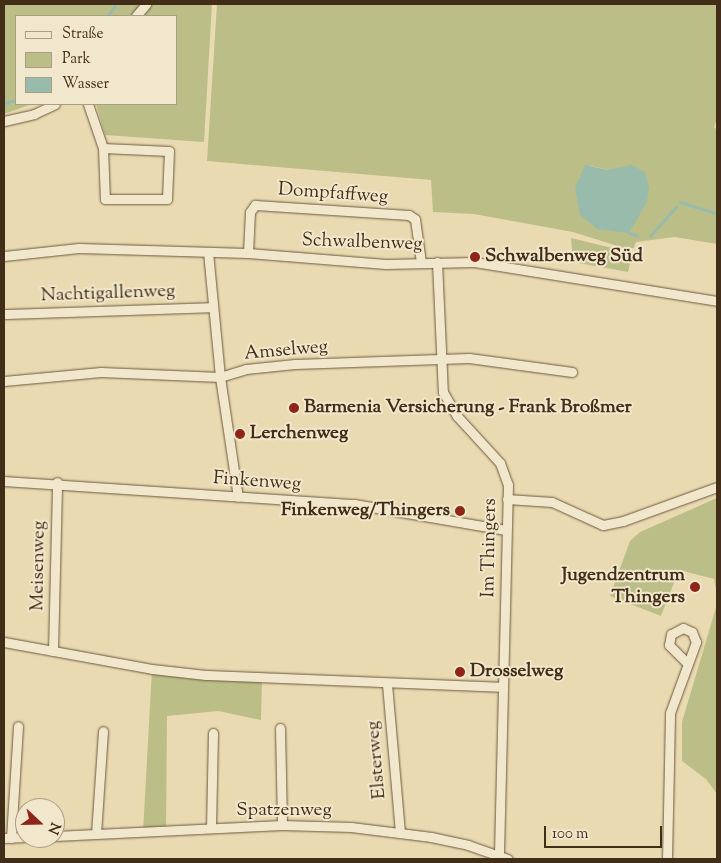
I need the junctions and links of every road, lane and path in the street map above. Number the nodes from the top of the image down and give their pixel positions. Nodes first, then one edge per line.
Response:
1 (146, 4) edge
2 (137, 15) edge
3 (53, 105) edge
4 (88, 105) edge
5 (4, 122) edge
6 (104, 148) junction
7 (208, 252) junction
8 (248, 253) junction
9 (4, 256) edge
10 (421, 262) junction
11 (437, 262) junction
12 (717, 301) edge
13 (212, 307) junction
14 (4, 314) edge
15 (441, 361) junction
16 (572, 372) dead end
17 (220, 377) junction
18 (4, 380) edge
19 (4, 481) edge
20 (57, 482) junction
21 (717, 487) edge
22 (238, 497) junction
23 (507, 499) junction
24 (506, 530) junction
25 (4, 642) edge
26 (53, 651) junction
27 (687, 663) dead end
28 (387, 684) junction
29 (501, 687) junction
30 (18, 726) dead end
31 (280, 728) dead end
32 (102, 731) dead end
33 (213, 733) dead end
34 (282, 825) junction
35 (211, 828) junction
36 (400, 832) junction
37 (96, 834) junction
38 (65, 836) edge
39 (7, 838) edge
40 (498, 856) junction
41 (508, 859) edge
42 (667, 859) edge

1 - 2 street
3 - 5 street
4 - 6 street
6 - 6 street
7 - 8 street, Schwalbenweg
7 - 9 street, Schwalbenweg
7 - 13 street
8 - 10 street, Schwalbenweg
8 - 10 street, Dompfaffweg
10 - 11 street, Schwalbenweg
11 - 12 street, Schwalbenweg
11 - 15 street, Im Thingers
13 - 14 street, Nachtigallenweg
13 - 17 street
15 - 16 street, Amselweg
15 - 17 street, Amselweg
15 - 23 street, Im Thingers
17 - 18 street, Amselweg
17 - 22 street
19 - 20 street, Finkenweg
20 - 22 street, Finkenweg
20 - 26 street, Meisenweg
21 - 23 street
22 - 24 street, Finkenweg
23 - 24 street, Im Thingers
24 - 29 street, Im Thingers
25 - 26 street
26 - 28 street
27 - 42 street
28 - 29 street
28 - 36 street, Elsterweg
29 - 40 street, Im Thingers
30 - 39 street
31 - 34 street
32 - 37 street
33 - 35 street
34 - 35 street, Spatzenweg
34 - 36 street, Spatzenweg
35 - 37 street, Spatzenweg
36 - 40 street, Spatzenweg
37 - 38 street, Spatzenweg
40 - 41 street, Spatzenweg

